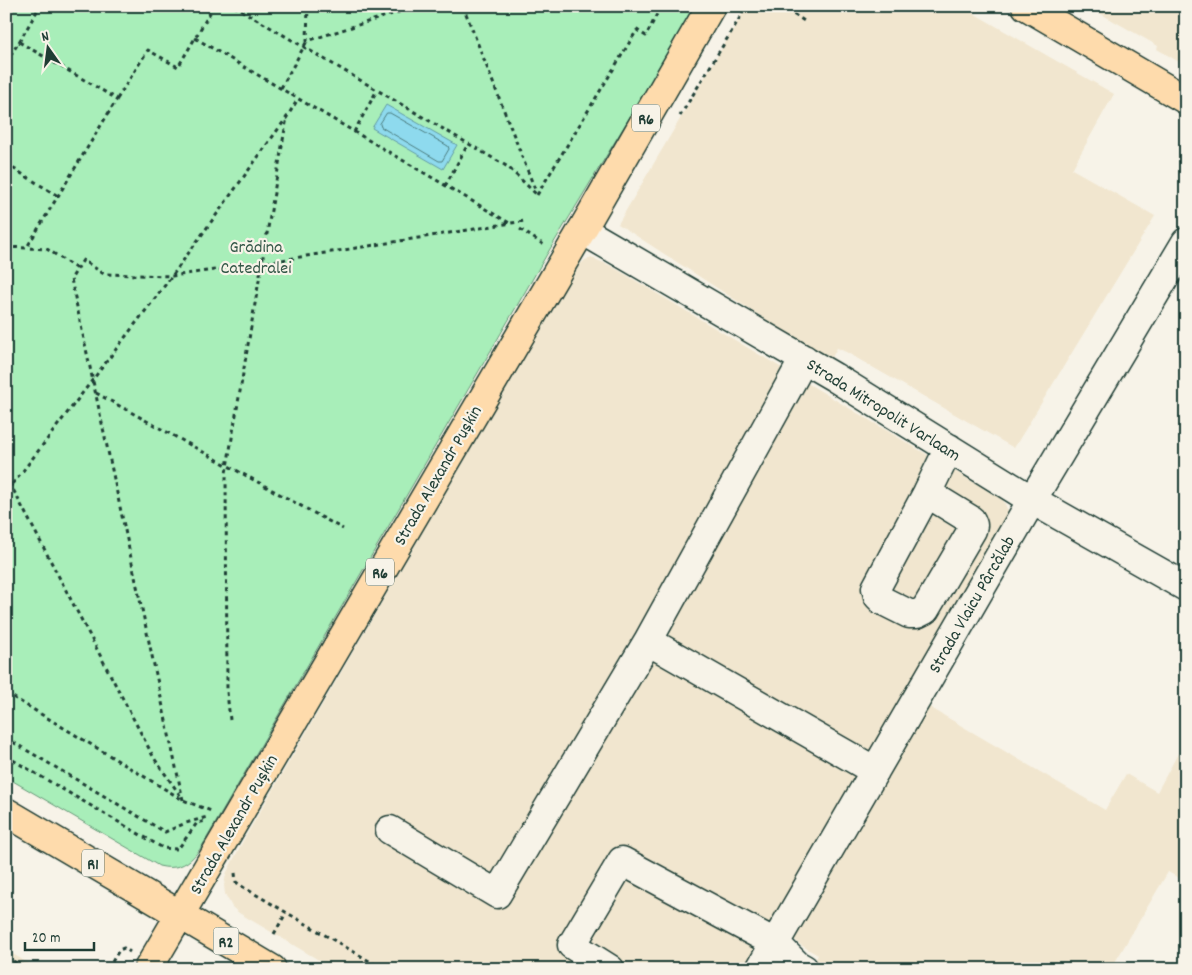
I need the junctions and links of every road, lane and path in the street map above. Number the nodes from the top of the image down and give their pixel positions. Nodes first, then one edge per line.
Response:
1 (40, 6) edge
2 (214, 6) edge
3 (234, 6) edge
4 (308, 6) edge
5 (418, 6) edge
6 (464, 6) edge
7 (711, 6) edge
8 (780, 6) edge
9 (1026, 6) edge
10 (660, 8) edge
11 (806, 22) dead end
12 (195, 38) junction
13 (307, 41) junction
14 (19, 42) junction
15 (304, 47) junction
16 (6, 62) edge
17 (280, 88) junction
18 (377, 90) junction
19 (117, 98) junction
20 (298, 99) junction
21 (1186, 100) edge
22 (287, 117) junction
23 (354, 132) junction
24 (468, 144) junction
25 (6, 164) edge
26 (445, 186) junction
27 (537, 195) junction
28 (58, 196) junction
29 (524, 221) dead end
30 (511, 224) junction
31 (582, 230) junction
32 (1186, 242) edge
33 (6, 247) edge
34 (27, 247) junction
35 (263, 263) junction
36 (77, 269) junction
37 (172, 276) junction
38 (804, 359) junction
39 (93, 379) junction
40 (96, 392) junction
41 (949, 448) junction
42 (228, 465) junction
43 (6, 476) edge
44 (11, 484) junction
45 (6, 489) edge
46 (927, 493) dead end
47 (1032, 500) junction
48 (343, 529) dead end
49 (1184, 582) edge
50 (648, 641) junction
51 (6, 693) edge
52 (230, 720) dead end
53 (6, 738) edge
54 (6, 756) edge
55 (874, 772) junction
56 (184, 800) junction
57 (6, 812) edge
58 (211, 812) dead end
59 (211, 817) dead end
60 (211, 822) dead end
61 (390, 830) dead end
62 (240, 865) dead end
63 (286, 912) junction
64 (180, 914) junction
65 (274, 934) dead end
66 (775, 942) junction
67 (6, 957) edge
68 (141, 961) edge
69 (27, 969) edge
70 (108, 969) edge
71 (272, 969) edge
72 (383, 969) edge
73 (610, 969) edge
74 (760, 969) edge
75 (804, 969) edge

1 - 14 path
2 - 12 path
3 - 15 path
4 - 13 path
5 - 13 path
6 - 27 path
7 - 31 main road, Strada Alexandr Pușkin / R6
8 - 11 path
9 - 21 main road
10 - 27 path
12 - 17 path
12 - 19 path
13 - 15 path
14 - 16 path
14 - 19 path
15 - 17 path
15 - 18 path
17 - 20 path
18 - 23 path
18 - 24 path
19 - 28 path
20 - 22 path
20 - 23 path
22 - 35 path
22 - 37 path
23 - 26 path
24 - 26 path
24 - 27 path
25 - 28 path
26 - 30 path
28 - 34 path
29 - 30 path
30 - 35 path
31 - 38 street, Strada Mitropolit Varlaam
31 - 64 main road, Strada Alexandr Pușkin / R6
32 - 47 street, Strada Vlaicu Pârcălab
33 - 34 path
34 - 36 path
35 - 37 path
35 - 42 path
36 - 37 path
36 - 39 path
37 - 39 path
38 - 41 street, Strada Mitropolit Varlaam
38 - 50 street
39 - 40 path
39 - 44 path
40 - 42 path
40 - 56 path
41 - 46 street
41 - 47 street, Strada Mitropolit Varlaam
42 - 48 path
42 - 52 path
43 - 44 path
44 - 45 path
44 - 56 path
47 - 49 street, Strada Mitropolit Varlaam
47 - 55 street, Strada Vlaicu Pârcălab
50 - 55 street
50 - 61 street
51 - 56 path
53 - 59 path
54 - 60 path
55 - 66 street, Strada Vlaicu Pârcălab
56 - 58 path
57 - 64 main road, R1
62 - 63 path
63 - 65 path
63 - 72 path
64 - 68 main road, Strada Alexandr Pușkin
64 - 71 main road, R2
66 - 73 street
66 - 74 street, Strada Vlaicu Pârcălab
66 - 75 street
67 - 69 path
68 - 70 path

